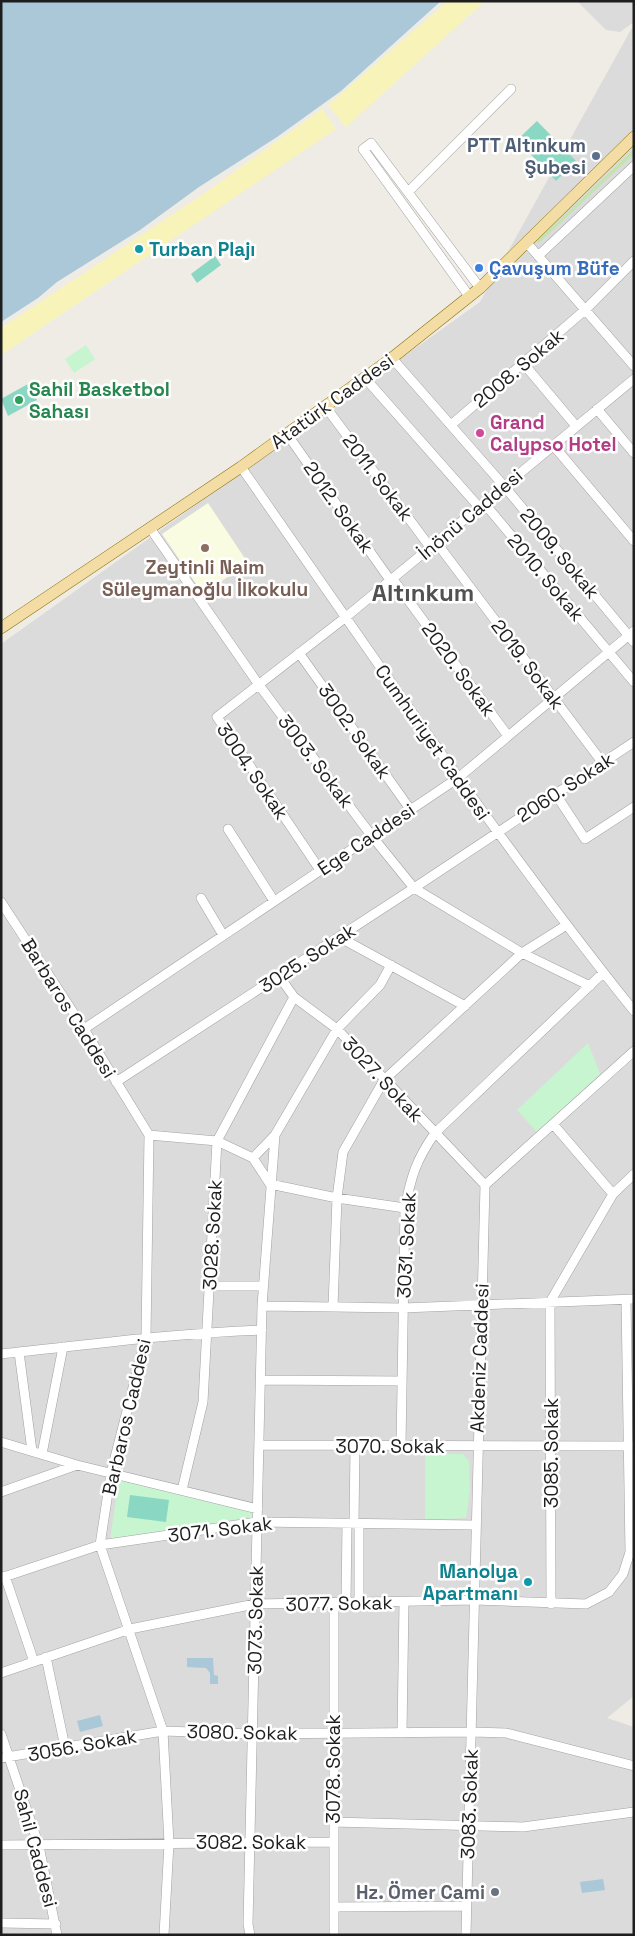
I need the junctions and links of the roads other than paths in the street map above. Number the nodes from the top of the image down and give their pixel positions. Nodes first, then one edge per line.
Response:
1 (511, 89) dead end
2 (634, 137) edge
3 (634, 166) edge
4 (408, 192) junction
5 (527, 243) junction
6 (538, 256) junction
7 (634, 261) edge
8 (480, 288) junction
9 (469, 296) junction
10 (585, 310) junction
11 (392, 358) junction
12 (523, 363) junction
13 (634, 366) edge
14 (365, 378) junction
15 (634, 378) edge
16 (325, 406) junction
17 (597, 409) junction
18 (451, 425) junction
19 (576, 426) junction
20 (287, 434) junction
21 (553, 446) junction
22 (634, 453) edge
23 (241, 467) junction
24 (504, 486) junction
25 (481, 505) junction
26 (150, 528) junction
27 (634, 541) edge
28 (433, 545) junction
29 (391, 579) junction
30 (346, 617) junction
31 (1, 628) edge
32 (632, 636) edge
33 (608, 652) junction
34 (299, 653) junction
35 (634, 682) edge
36 (259, 685) junction
37 (553, 698) junction
38 (508, 736) junction
39 (634, 742) edge
40 (602, 762) junction
41 (458, 778) junction
42 (555, 793) junction
43 (634, 807) edge
44 (410, 809) junction
45 (228, 829) dead end
46 (496, 832) junction
47 (371, 836) junction
48 (320, 870) junction
49 (414, 888) junction
50 (201, 898) dead end
51 (274, 901) junction
52 (1, 902) edge
53 (565, 926) junction
54 (223, 935) junction
55 (338, 937) junction
56 (522, 953) junction
57 (391, 965) junction
58 (603, 973) junction
59 (279, 976) junction
60 (590, 986) junction
61 (294, 997) junction
62 (464, 1006) junction
63 (634, 1011) edge
64 (84, 1029) junction
65 (336, 1029) junction
66 (634, 1051) edge
67 (384, 1080) junction
68 (116, 1082) junction
69 (553, 1124) junction
70 (435, 1133) junction
71 (150, 1135) junction
72 (275, 1135) junction
73 (217, 1141) junction
74 (253, 1158) junction
75 (634, 1174) edge
76 (270, 1184) junction
77 (484, 1185) junction
78 (613, 1194) junction
79 (337, 1198) junction
80 (405, 1208) junction
81 (209, 1286) junction
82 (263, 1286) junction
83 (630, 1300) edge
84 (550, 1302) junction
85 (481, 1304) junction
86 (262, 1306) junction
87 (332, 1307) junction
88 (403, 1308) junction
89 (262, 1330) junction
90 (206, 1332) junction
91 (146, 1337) junction
92 (63, 1348) junction
93 (19, 1352) junction
94 (1, 1354) edge
95 (631, 1371) edge
96 (260, 1380) junction
97 (402, 1381) junction
98 (1, 1442) edge
99 (259, 1445) junction
100 (355, 1446) junction
101 (401, 1446) junction
102 (476, 1446) junction
103 (551, 1446) junction
104 (631, 1446) edge
105 (32, 1451) junction
106 (42, 1454) junction
107 (77, 1465) junction
108 (111, 1473) junction
109 (182, 1490) junction
110 (1, 1492) edge
111 (258, 1509) junction
112 (257, 1522) junction
113 (353, 1524) junction
114 (475, 1525) junction
115 (632, 1528) edge
116 (100, 1545) junction
117 (3, 1577) edge
118 (474, 1600) junction
119 (404, 1602) junction
120 (334, 1603) junction
121 (346, 1603) junction
122 (359, 1603) junction
123 (255, 1604) junction
124 (551, 1604) junction
125 (130, 1629) junction
126 (46, 1657) junction
127 (34, 1662) junction
128 (1, 1673) edge
129 (163, 1731) junction
130 (472, 1732) junction
131 (332, 1733) junction
132 (402, 1733) junction
133 (1, 1734) edge
134 (252, 1734) junction
135 (65, 1747) junction
136 (5, 1758) edge
137 (634, 1766) edge
138 (634, 1812) edge
139 (333, 1822) junction
140 (468, 1825) junction
141 (250, 1842) junction
142 (333, 1842) junction
143 (169, 1843) junction
144 (1, 1845) edge
145 (39, 1846) junction
146 (466, 1906) junction
147 (334, 1907) junction
148 (1, 1923) edge
149 (56, 1924) junction
150 (57, 1935) edge
151 (164, 1935) edge
152 (250, 1935) edge
153 (334, 1935) edge
154 (466, 1935) edge

1 - 4 street
2 - 5 main road, Atatürk Caddesi
3 - 6 street
4 - 8 street
4 - 9 street
5 - 6 street
5 - 8 main road, Atatürk Caddesi
6 - 10 street
7 - 10 street, 2008. Sokak
8 - 9 main road, Atatürk Caddesi
9 - 11 main road, Atatürk Caddesi
10 - 12 street, 2008. Sokak
10 - 13 street
11 - 14 main road, Atatürk Caddesi
11 - 18 street, 2009. Sokak
12 - 18 street, 2008. Sokak
12 - 19 street
14 - 16 main road, Atatürk Caddesi
14 - 25 street, 2010. Sokak
15 - 17 street, İnönü Caddesi
16 - 20 main road, Atatürk Caddesi
16 - 28 street, 2011. Sokak
17 - 19 street, İnönü Caddesi
17 - 22 street
18 - 24 street, 2009. Sokak
19 - 21 street, İnönü Caddesi
20 - 23 main road, Atatürk Caddesi
20 - 29 street, 2012. Sokak
21 - 24 street, İnönü Caddesi
21 - 27 street
23 - 26 main road, Atatürk Caddesi
23 - 30 street, Cumhuriyet Caddesi
24 - 25 street, İnönü Caddesi
24 - 32 street, 2009. Sokak
25 - 28 street, İnönü Caddesi
25 - 33 street, 2010. Sokak
26 - 31 main road, Atatürk Caddesi
26 - 36 street, 3003. Sokak
28 - 29 street, İnönü Caddesi
28 - 37 street, 2019. Sokak
29 - 30 street, İnönü Caddesi
29 - 38 street, 2020. Sokak
30 - 34 street, İnönü Caddesi
30 - 41 street, Cumhuriyet Caddesi
32 - 33 street, Ege Caddesi
33 - 35 street, 2010. Sokak
33 - 37 street, Ege Caddesi
34 - 36 street, İnönü Caddesi
34 - 44 street, 3002. Sokak
36 - 47 street, 3003. Sokak
36 - 48 street, 3004. Sokak
37 - 38 street, Ege Caddesi
37 - 40 street, 2019. Sokak
38 - 41 street, Ege Caddesi
39 - 40 street, 2060. Sokak
40 - 42 street, 2060. Sokak
41 - 44 street, Ege Caddesi
41 - 46 street, Cumhuriyet Caddesi
42 - 43 street
42 - 46 street, 2060. Sokak
44 - 47 street, Ege Caddesi
45 - 51 street
46 - 49 street, 3025. Sokak
46 - 53 street, Cumhuriyet Caddesi
47 - 48 street, Ege Caddesi
47 - 49 street, 3003. Sokak
48 - 51 street, Ege Caddesi
49 - 55 street, 3025. Sokak
49 - 56 street, 3003. Sokak
50 - 54 street
51 - 54 street, Ege Caddesi
52 - 64 street, Barbaros Caddesi
53 - 56 street
53 - 58 street, Cumhuriyet Caddesi
54 - 64 street, Ege Caddesi
55 - 57 street
55 - 59 street, 3025. Sokak
56 - 60 street, 3003. Sokak
56 - 62 street
57 - 62 street
57 - 65 street
58 - 60 street, 3031. Sokak
58 - 63 street, Cumhuriyet Caddesi
59 - 61 street, 3027. Sokak
59 - 68 street, 3025. Sokak
60 - 70 street, 3031. Sokak
61 - 65 street, 3027. Sokak
61 - 73 street, 3028. Sokak
62 - 67 street
64 - 68 street, Barbaros Caddesi
65 - 67 street, 3027. Sokak
65 - 72 street
66 - 69 street
67 - 70 street, 3027. Sokak
67 - 79 street
68 - 71 street, Barbaros Caddesi
69 - 77 street
69 - 78 street
70 - 77 street, 3027. Sokak
70 - 80 street, 3031. Sokak
71 - 73 street
71 - 91 street, Barbaros Caddesi
72 - 74 street
72 - 76 street, 3073. Sokak
73 - 74 street
73 - 81 street, 3028. Sokak
74 - 76 street
75 - 78 street
76 - 79 street
76 - 82 street, 3073. Sokak
77 - 85 street, Akdeniz Caddesi
78 - 84 street
79 - 80 street
79 - 87 street
80 - 88 street, 3031. Sokak
81 - 82 street
81 - 90 street, 3028. Sokak
82 - 86 street, 3073. Sokak
83 - 84 street
83 - 95 street, 3077. Sokak
84 - 85 street
84 - 103 street, 3085. Sokak
85 - 88 street
85 - 102 street, Akdeniz Caddesi
86 - 87 street
86 - 89 street, 3073. Sokak
87 - 88 street
88 - 97 street, 3031. Sokak
89 - 90 street
89 - 96 street, 3073. Sokak
90 - 91 street
90 - 109 street, 3028. Sokak
91 - 92 street
91 - 108 street, Barbaros Caddesi
92 - 93 street
92 - 106 street
93 - 94 street
93 - 105 street
95 - 104 street, 3077. Sokak
96 - 97 street
96 - 99 street, 3073. Sokak
97 - 101 street, 3031. Sokak
98 - 105 street
99 - 100 street, 3070. Sokak
99 - 111 street, 3073. Sokak
100 - 101 street, 3070. Sokak
100 - 113 street
101 - 102 street, 3070. Sokak
102 - 103 street, 3070. Sokak
102 - 114 street, Akdeniz Caddesi
103 - 104 street, 3070. Sokak
103 - 124 street, 3085. Sokak
104 - 115 street, 3077. Sokak
105 - 106 street
106 - 107 street
107 - 108 street
107 - 110 street
108 - 109 street
108 - 116 street, Barbaros Caddesi
109 - 111 street
111 - 112 street, 3073. Sokak
112 - 113 street, 3071. Sokak
112 - 116 street, 3071. Sokak
112 - 123 street, 3073. Sokak
113 - 114 street, 3071. Sokak
113 - 121 street
113 - 122 street
114 - 118 street, Akdeniz Caddesi
115 - 124 street, 3077. Sokak
116 - 117 street, 3071. Sokak
116 - 125 street, Barbaros Caddesi
117 - 127 street
118 - 119 street, 3077. Sokak
118 - 124 street, 3077. Sokak
118 - 130 street, Akdeniz Caddesi
119 - 122 street, 3077. Sokak
119 - 132 street
120 - 121 street, 3077. Sokak
120 - 123 street, 3077. Sokak
120 - 131 street, 3078. Sokak
121 - 122 street, 3077. Sokak
123 - 125 street, 3077. Sokak
123 - 134 street, 3073. Sokak
125 - 126 street, 3077. Sokak
125 - 129 street, Barbaros Caddesi
126 - 127 street, 3077. Sokak
126 - 135 street
127 - 128 street, 3077. Sokak
129 - 134 street, 3080. Sokak
129 - 135 street, 3056. Sokak
129 - 143 street, Barbaros Caddesi
130 - 132 street, 3080. Sokak
130 - 137 street, 3080. Sokak
130 - 140 street, 3083. Sokak
131 - 132 street, 3080. Sokak
131 - 134 street, 3080. Sokak
131 - 139 street, 3078. Sokak
133 - 136 street, Sahil Caddesi
134 - 141 street, 3073. Sokak
135 - 136 street, 3056. Sokak
136 - 145 street, Sahil Caddesi
138 - 140 street
139 - 140 street
139 - 142 street, 3078. Sokak
140 - 146 street, 3083. Sokak
141 - 142 street, 3082. Sokak
141 - 143 street, 3082. Sokak
141 - 152 street, 3073. Sokak
142 - 147 street, 3078. Sokak
143 - 145 street, 3082. Sokak
143 - 151 street, Barbaros Caddesi
144 - 145 street, 3082. Sokak
145 - 149 street, Sahil Caddesi
146 - 147 street
146 - 154 street, 3083. Sokak
147 - 153 street, 3078. Sokak
148 - 149 street
149 - 150 street, Sahil Caddesi

